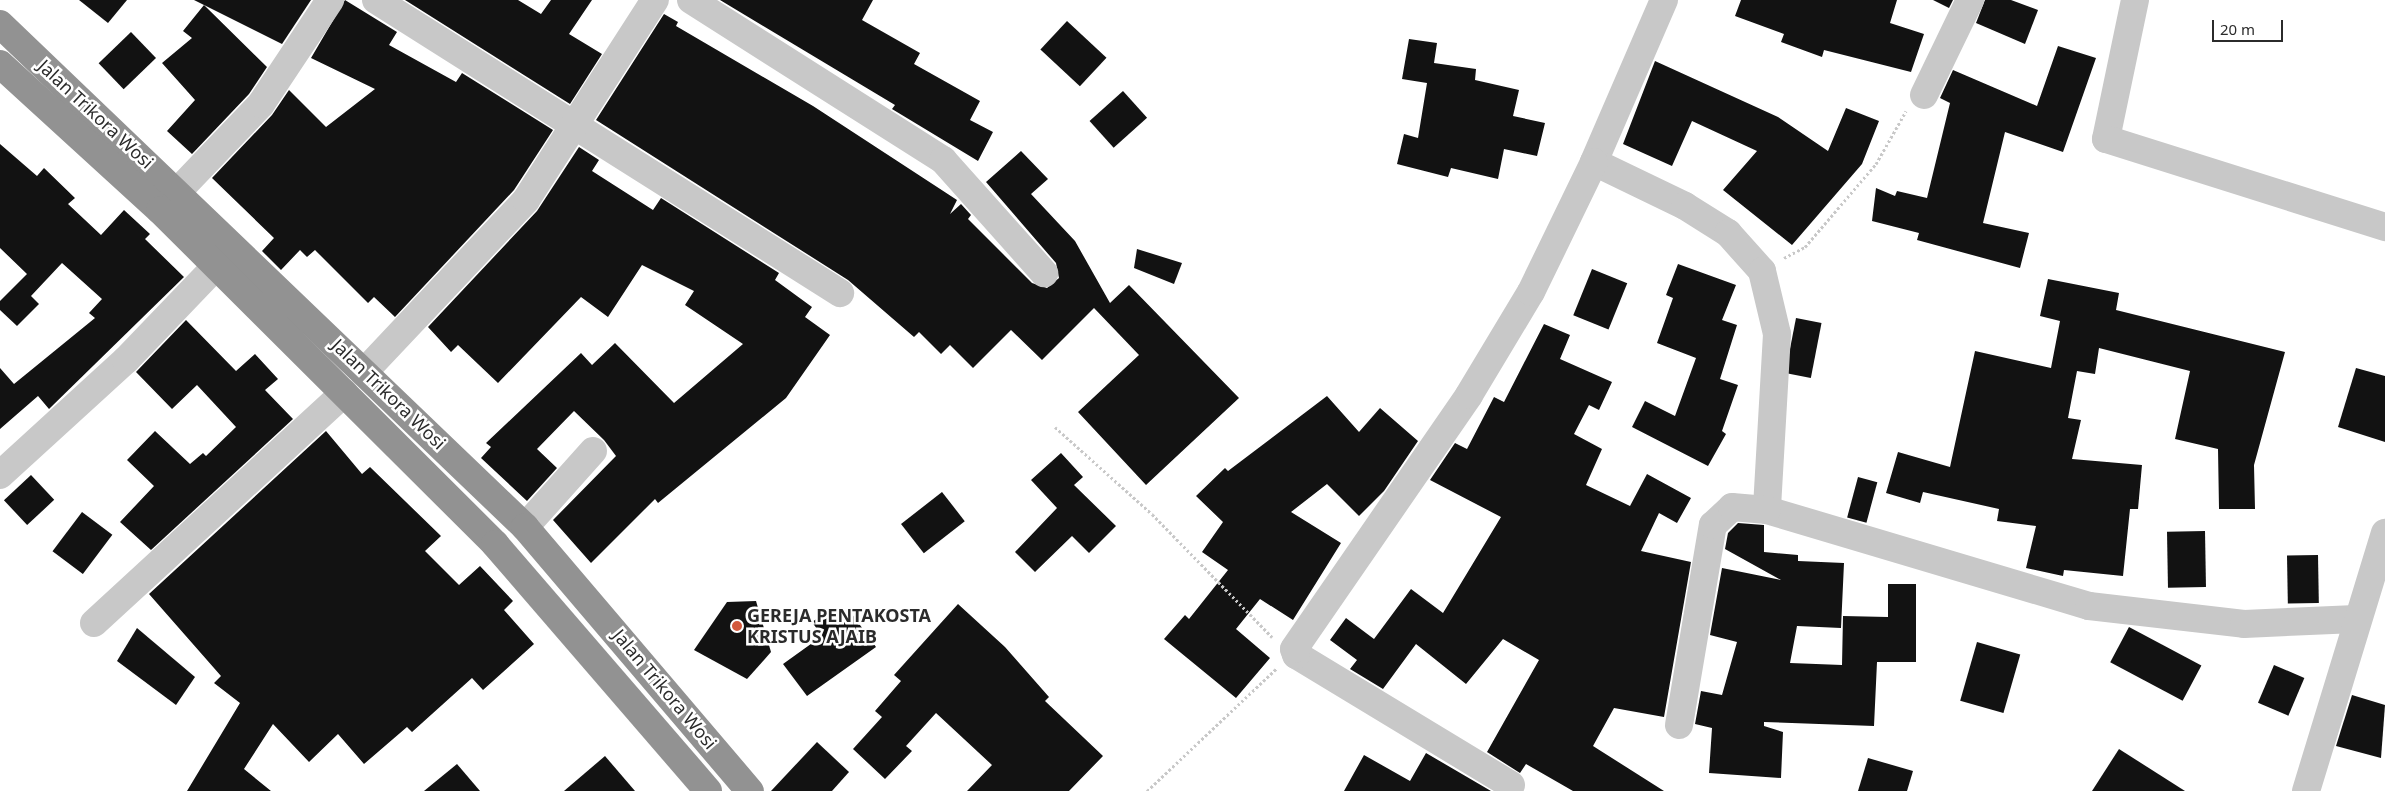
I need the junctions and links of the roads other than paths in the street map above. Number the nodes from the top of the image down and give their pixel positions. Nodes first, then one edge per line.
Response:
1 (330, 0) edge
2 (376, 0) edge
3 (655, 0) edge
4 (691, 0) edge
5 (1664, 0) edge
6 (1970, 0) edge
7 (2135, 0) edge
8 (0, 24) edge
9 (0, 64) edge
10 (1924, 95) road end
11 (572, 127) junction
12 (1594, 162) junction
13 (178, 190) junction
14 (2385, 227) edge
15 (216, 266) junction
16 (1044, 273) dead end
17 (840, 293) dead end
18 (366, 370) junction
19 (344, 393) junction
20 (593, 450) dead end
21 (0, 475) edge
22 (1767, 510) junction
23 (525, 527) junction
24 (2385, 533) edge
25 (2356, 619) junction
26 (94, 623) dead end
27 (1679, 725) dead end
28 (1511, 785) dead end
29 (708, 791) edge
30 (750, 791) edge
31 (2306, 791) edge

1 - 13 street
2 - 11 street
3 - 11 street
4 - 16 street
5 - 12 street
6 - 10 street
7 - 14 street
8 - 13 highway, Jalan Trikora Wosi
9 - 15 highway, Jalan Trikora Wosi
11 - 17 street
11 - 18 street
12 - 22 street
12 - 28 street
13 - 18 highway, Jalan Trikora Wosi
15 - 19 highway, Jalan Trikora Wosi
15 - 21 street
18 - 23 highway, Jalan Trikora Wosi
19 - 26 street
19 - 29 highway, Jalan Trikora Wosi
20 - 23 street
22 - 25 street
22 - 27 street
23 - 30 highway, Jalan Trikora Wosi
24 - 25 street
25 - 31 street

